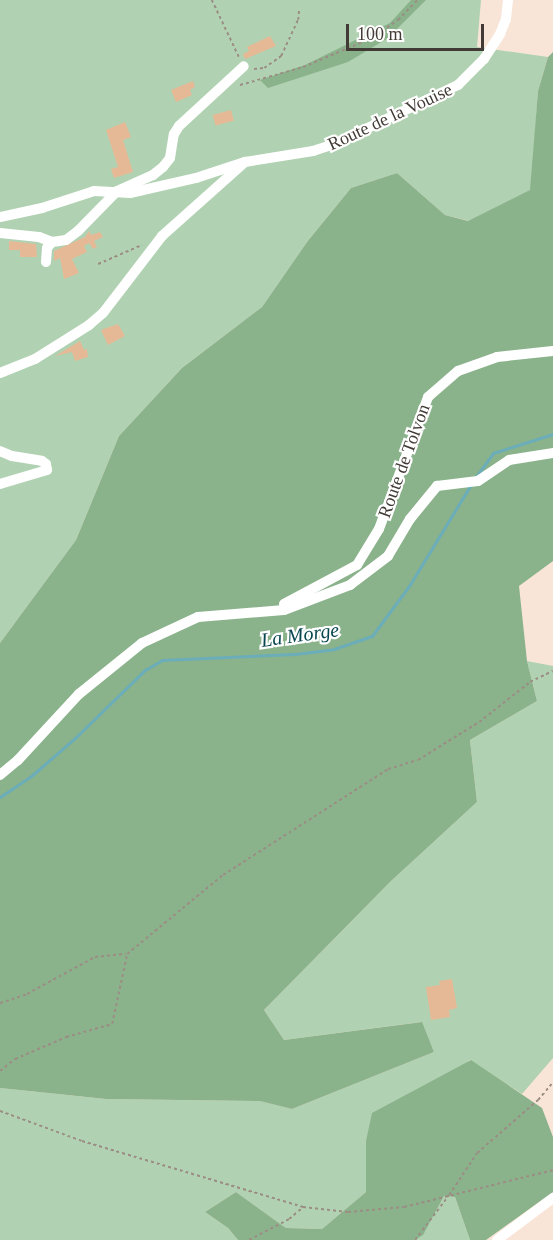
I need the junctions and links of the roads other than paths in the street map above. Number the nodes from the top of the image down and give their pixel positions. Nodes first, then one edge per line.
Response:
1 (508, 0) edge
2 (244, 66) road end
3 (244, 162) junction
4 (117, 191) junction
5 (0, 217) edge
6 (0, 233) edge
7 (52, 242) junction
8 (46, 262) dead end
9 (553, 351) edge
10 (0, 373) edge
11 (0, 451) edge
12 (553, 453) edge
13 (0, 484) edge
14 (276, 609) junction
15 (0, 775) edge
16 (553, 1198) edge
17 (496, 1240) edge

1 - 3 street, Route de la Vouise
2 - 4 street
3 - 4 street, Route de la Vouise
3 - 10 street
4 - 5 street, Route de la Vouise
4 - 7 street
6 - 7 street
7 - 8 street
9 - 14 street, Route de Tolvon
11 - 13 street
12 - 14 street
14 - 15 street
16 - 17 street

